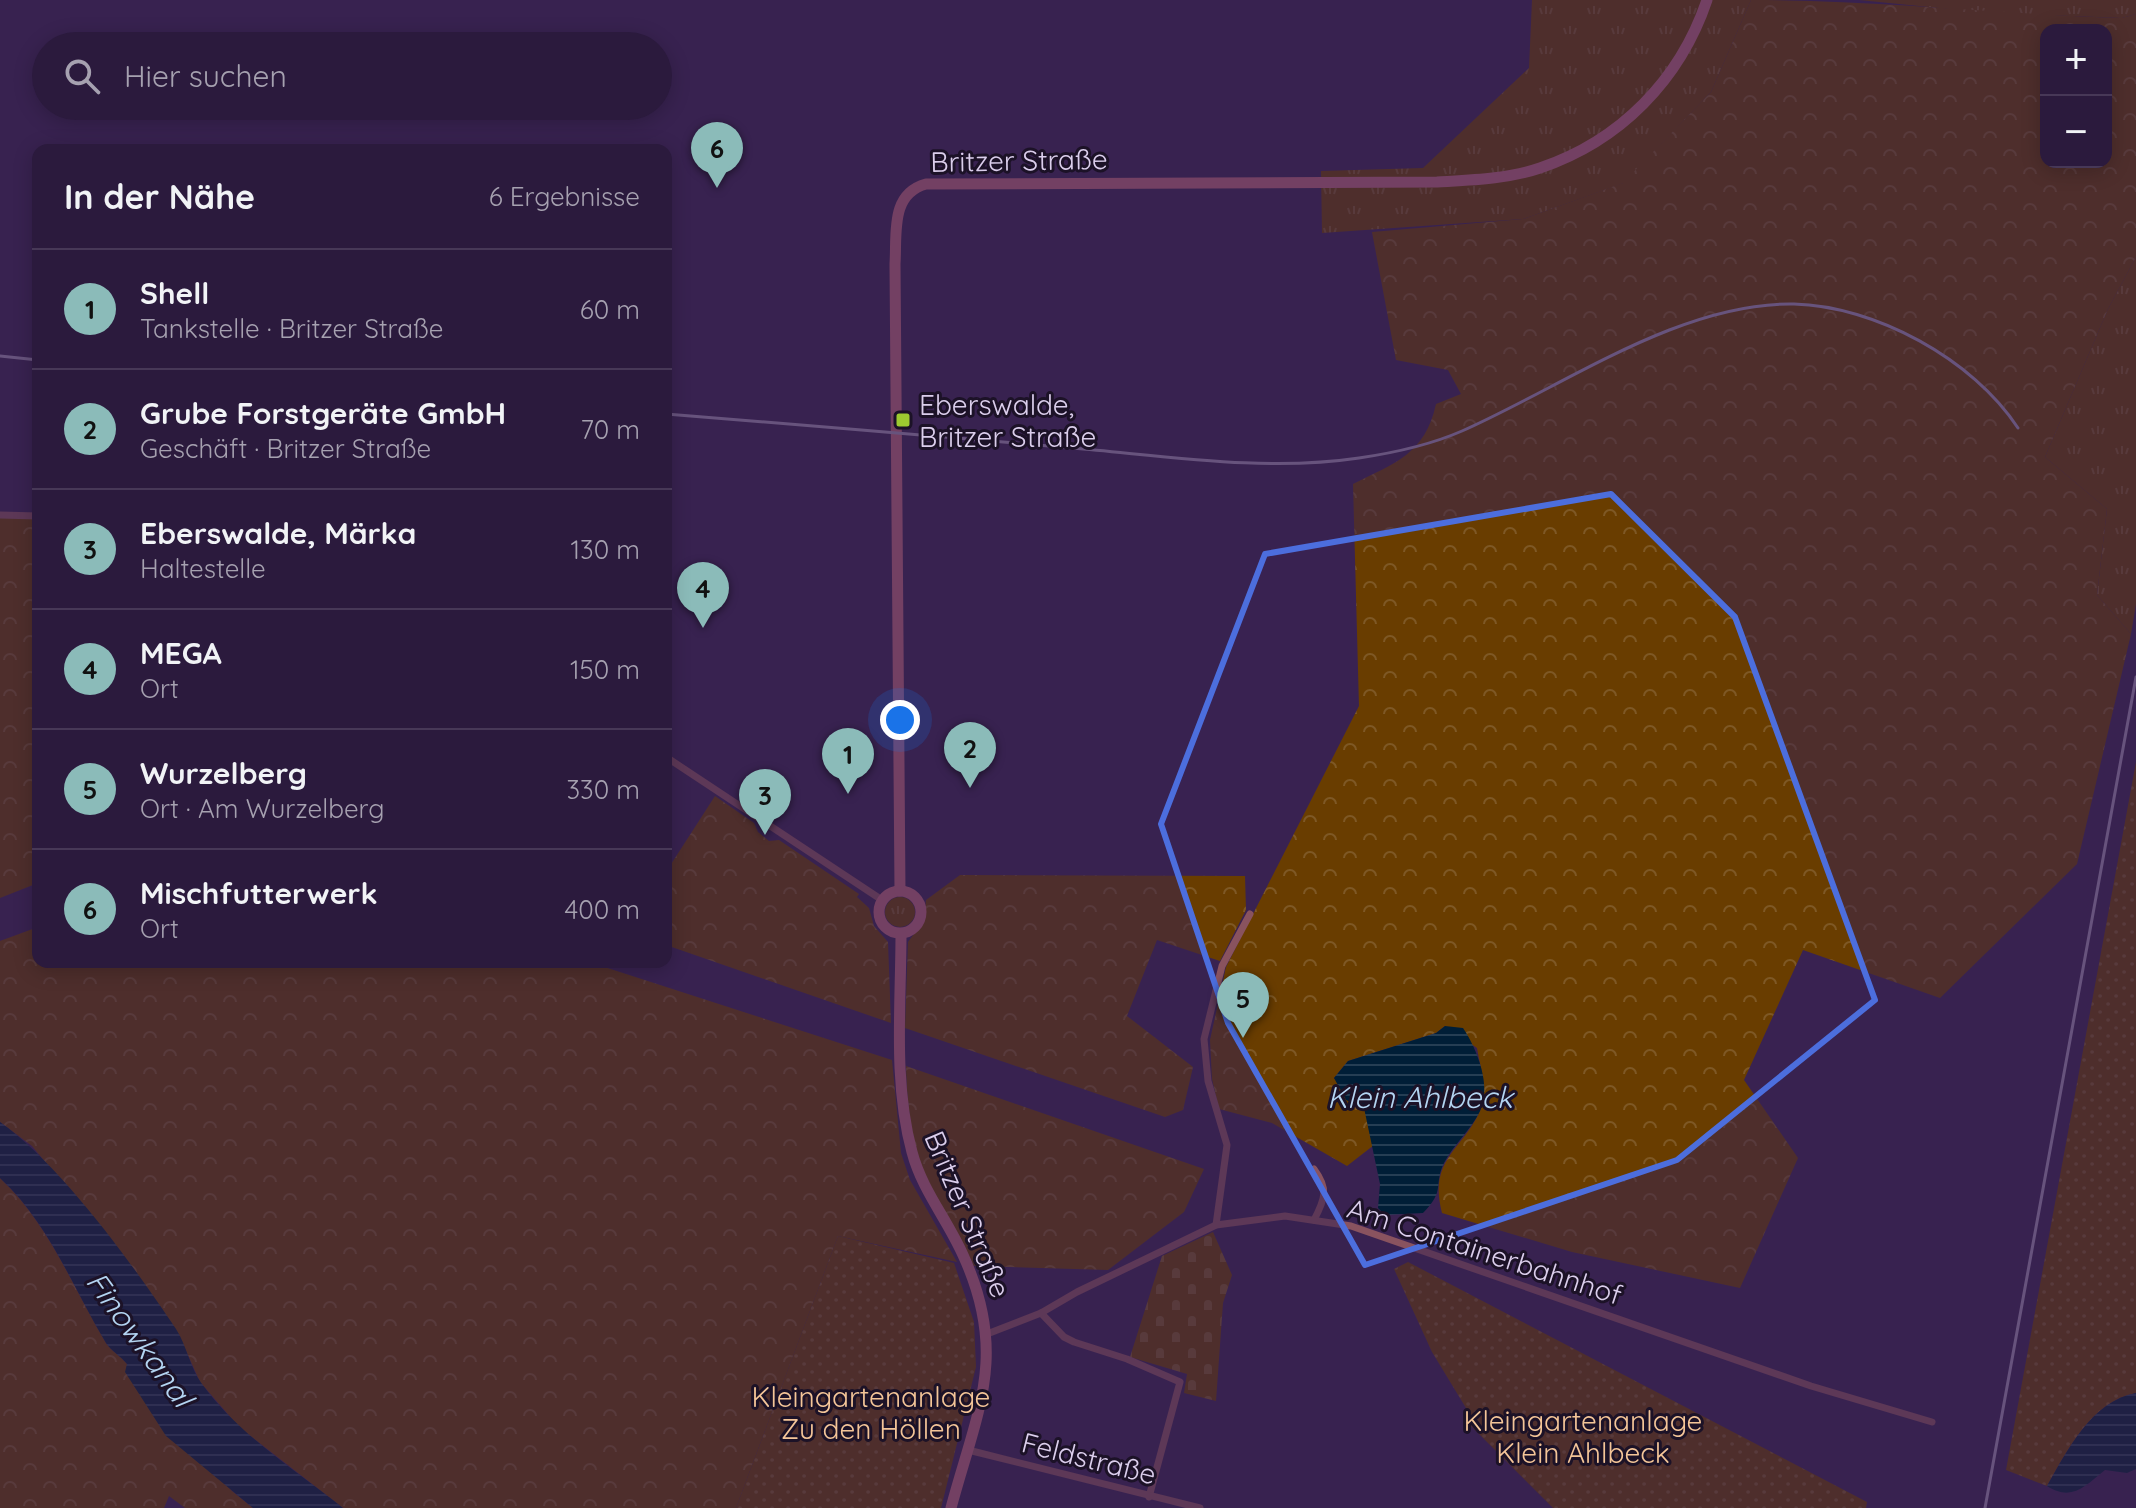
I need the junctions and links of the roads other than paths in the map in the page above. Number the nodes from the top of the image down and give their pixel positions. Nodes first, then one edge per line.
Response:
1 (1707, 0) edge
2 (0, 515) edge
3 (32, 516) edge
4 (672, 761) edge
5 (900, 891) junction
6 (882, 900) junction
7 (1250, 914) dead end
8 (901, 934) junction
9 (1314, 1169) dead end
10 (1314, 1220) junction
11 (1216, 1225) junction
12 (1041, 1313) junction
13 (987, 1334) junction
14 (1932, 1422) dead end
15 (968, 1450) junction
16 (1149, 1497) junction
17 (951, 1508) edge
18 (1200, 1508) edge

1 - 5 main road, Britzer Straße
2 - 3 street
4 - 6 street
5 - 6 main road
5 - 8 main road
6 - 8 main road
7 - 11 street
8 - 13 main road, Britzer Straße
9 - 10 street
10 - 11 street, Am Containerbahnhof
10 - 14 street, Am Containerbahnhof
11 - 12 street, Am Containerbahnhof
12 - 13 street, Am Containerbahnhof
12 - 16 street
13 - 15 main road, Britzer Straße
15 - 16 street, Feldstraße
15 - 17 main road, Britzer Straße
16 - 18 street, Feldstraße

